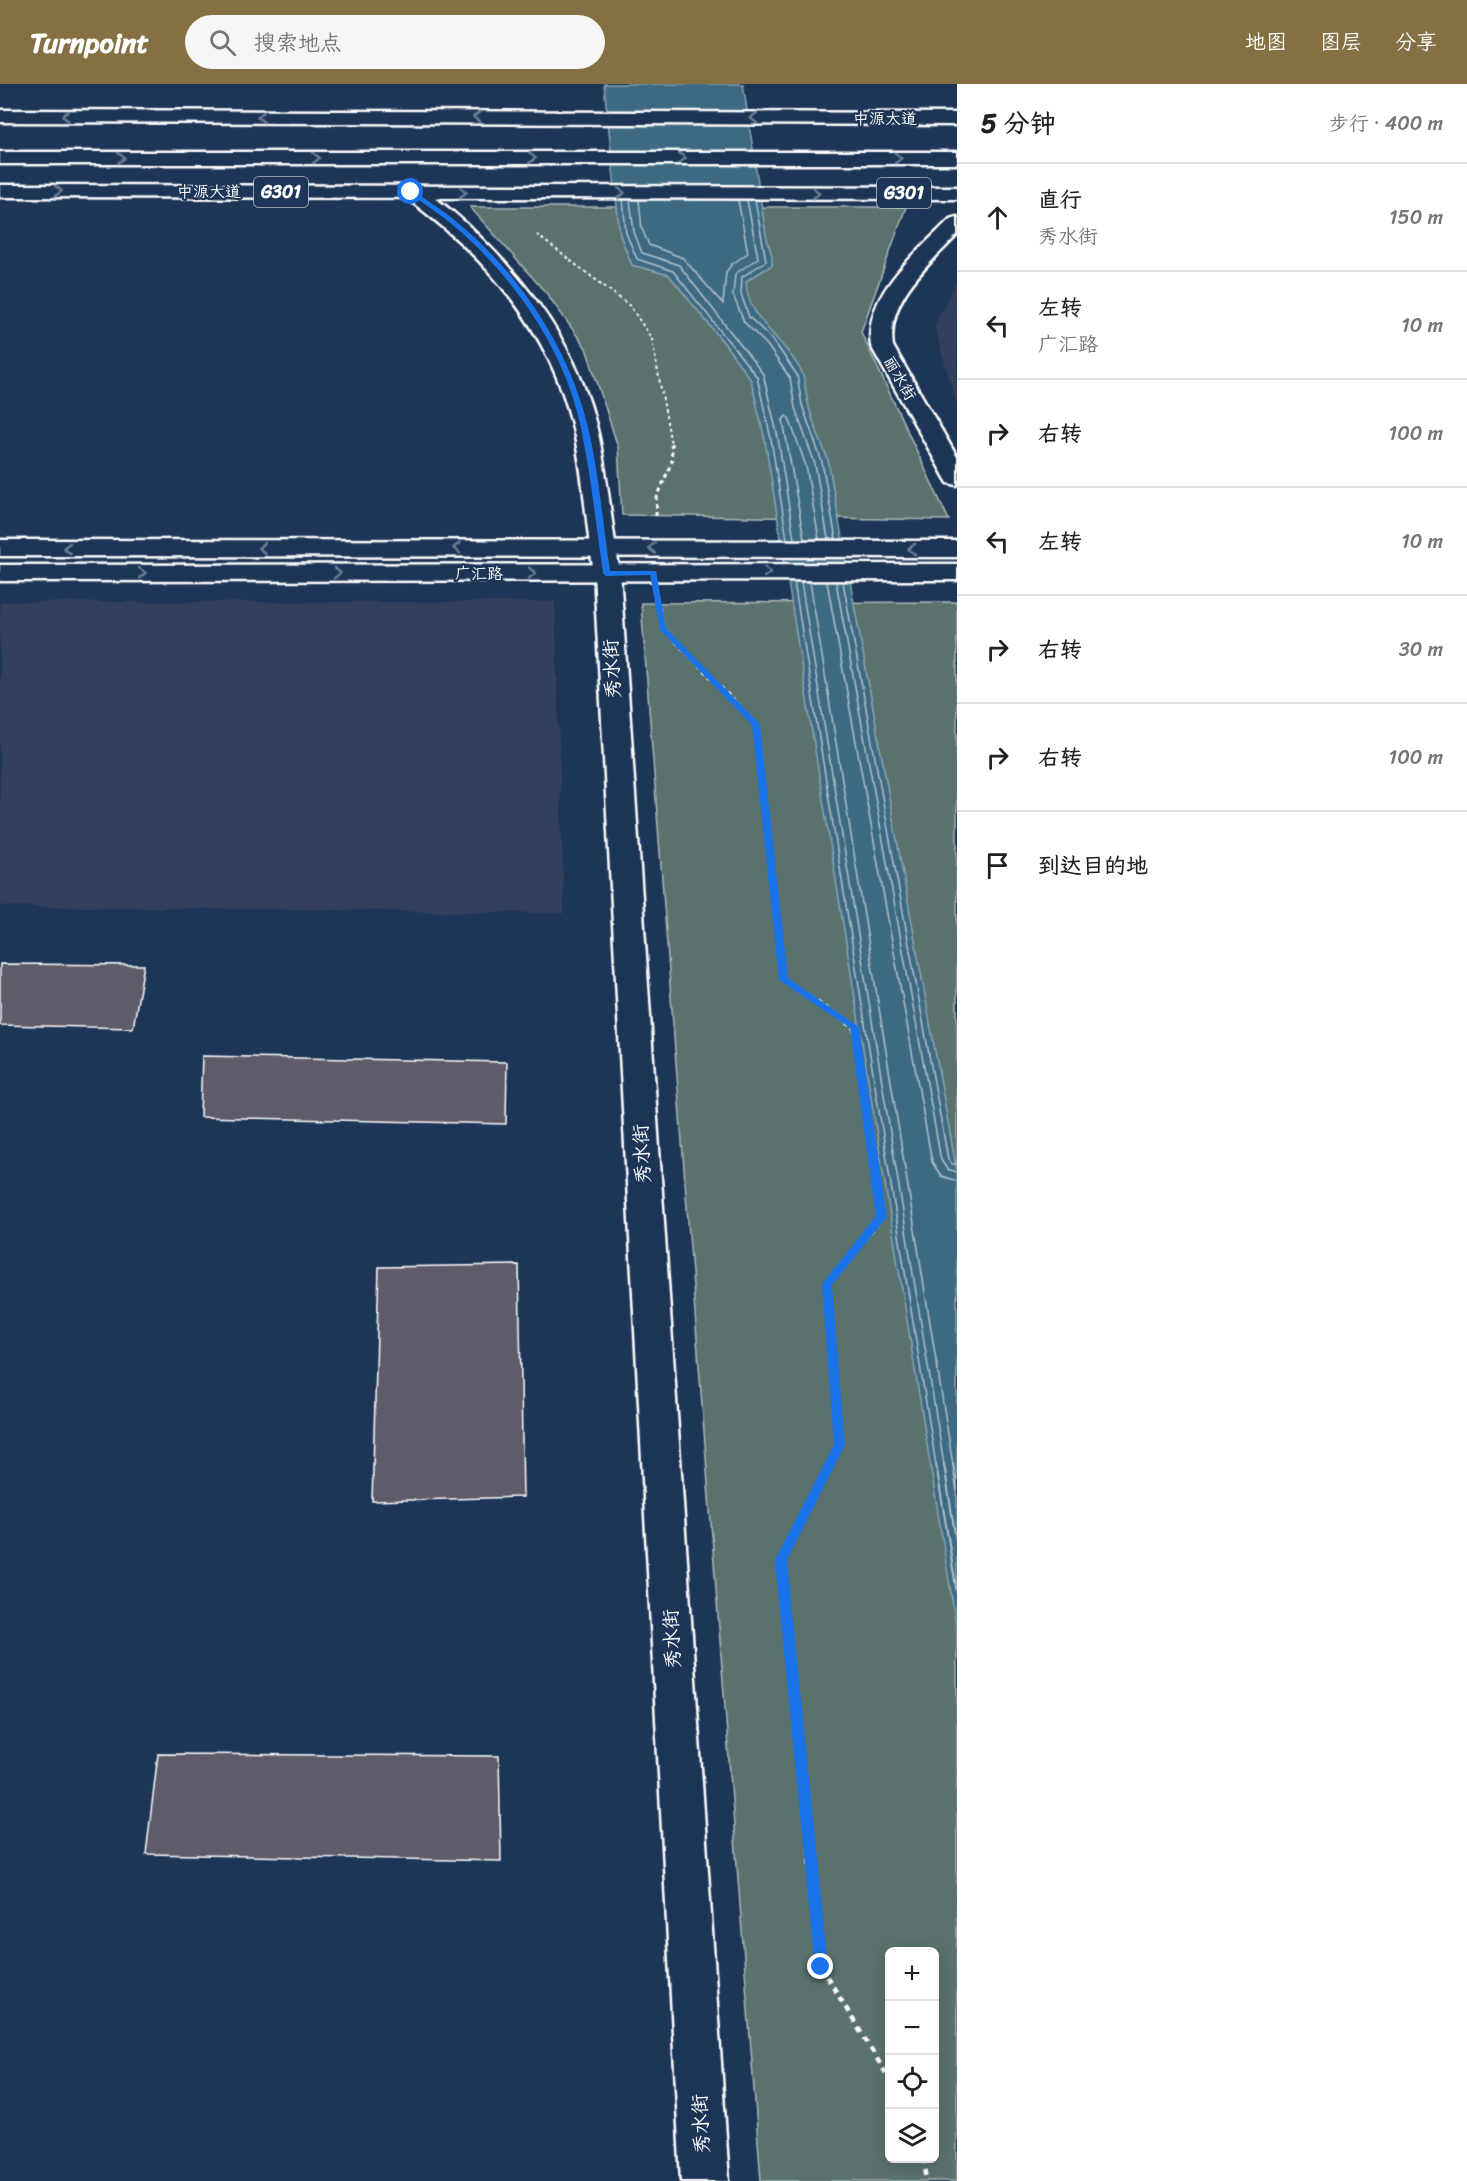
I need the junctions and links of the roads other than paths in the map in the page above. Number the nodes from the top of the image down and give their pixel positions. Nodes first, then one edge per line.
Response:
1 (0, 116) edge
2 (957, 118) edge
3 (0, 158) edge
4 (199, 158) junction
5 (957, 158) edge
6 (0, 191) edge
7 (401, 192) junction
8 (957, 193) edge
9 (957, 223) edge
10 (957, 478) edge
11 (0, 548) edge
12 (957, 549) edge
13 (868, 560) junction
14 (604, 561) junction
15 (957, 572) edge
16 (0, 573) edge
17 (705, 2181) edge

2 -> 1 main road, 中源大道
3 -> 4 main road, 中源大道
4 -> 5 main road, 中源大道
4 - 7 main road
6 -> 7 main road, 中源大道 / G301
7 -> 8 main road, 中源大道 / G301
7 - 14 main road, 秀水街
9 - 10 main road, 丽水街
14 -> 11 main road, 广汇路
12 -> 13 main road, 广汇路
13 - 14 main road, 广汇路
13 - 15 main road, 广汇路
16 -> 14 main road, 广汇路
14 - 17 main road, 秀水街

